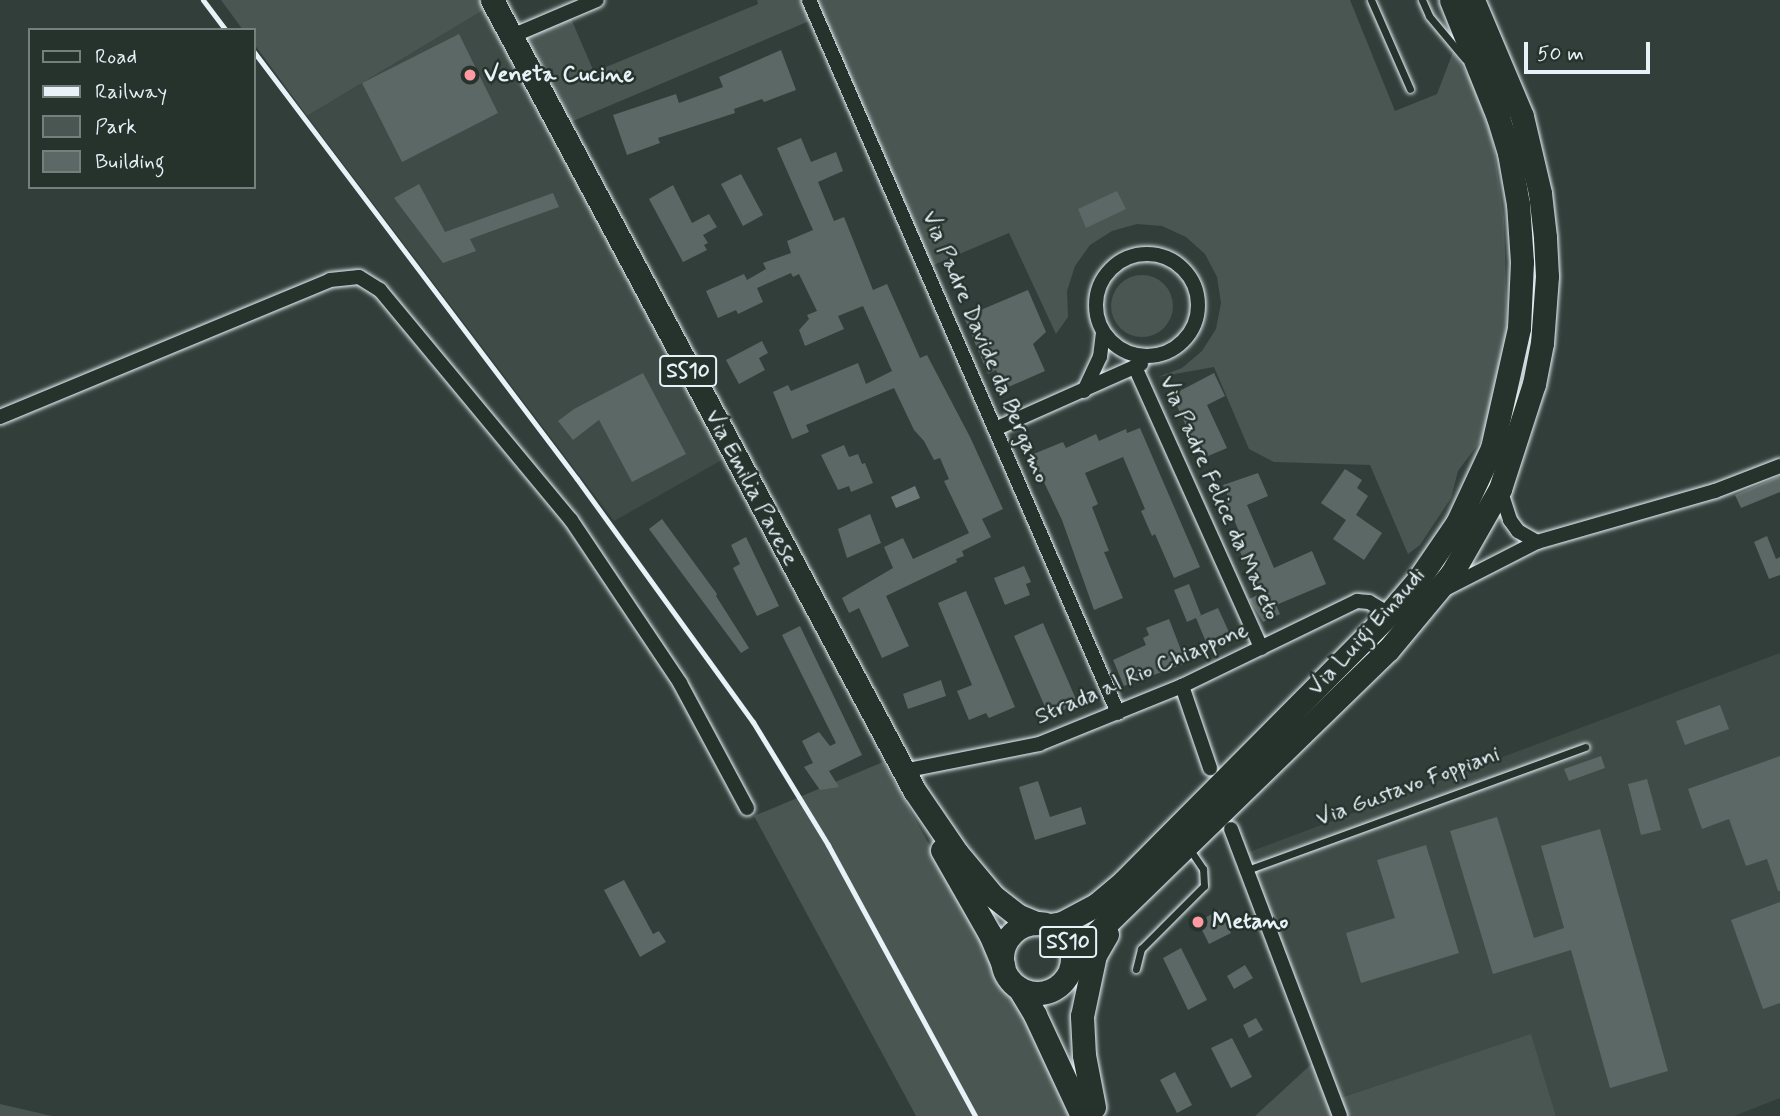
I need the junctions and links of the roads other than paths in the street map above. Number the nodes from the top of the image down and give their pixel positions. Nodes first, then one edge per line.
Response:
1 (492, 0) edge
2 (597, 0) edge
3 (809, 0) edge
4 (1371, 0) edge
5 (1422, 0) edge
6 (1451, 0) edge
7 (1473, 0) edge
8 (512, 36) junction
9 (1485, 83) junction
10 (1410, 89) dead end
11 (1103, 332) junction
12 (1156, 356) junction
13 (1135, 367) junction
14 (1084, 391) junction
15 (0, 417) edge
16 (995, 429) junction
17 (1780, 466) edge
18 (1500, 489) junction
19 (1537, 542) junction
20 (1437, 593) junction
21 (1389, 614) junction
22 (1261, 648) junction
23 (1182, 686) junction
24 (1118, 713) junction
25 (1585, 747) dead end
26 (1210, 768) dead end
27 (908, 781) junction
28 (747, 808) dead end
29 (1231, 829) dead end
30 (1188, 846) junction
31 (1246, 870) junction
32 (1114, 919) junction
33 (1043, 924) junction
34 (1071, 964) junction
35 (1003, 966) junction
36 (1136, 969) dead end
37 (1019, 988) junction
38 (1092, 1113) edge
39 (1340, 1116) edge

1 - 8 main road, Via Emilia Pavese / SS10
2 - 8 street
3 - 16 street, Via Padre Davide da Bergamo
4 - 10 lane
5 - 9 lane
6 - 9 main road, Via Luigi Einaudi
7 - 18 main road, Via Luigi Einaudi
8 - 27 main road, Via Emilia Pavese / SS10
9 - 21 main road, Via Luigi Einaudi
11 - 12 street
11 - 12 street
11 - 14 street
12 - 13 street
13 - 14 street
13 - 22 street, Via Padre Felice da Mareto
14 - 16 street
15 - 28 street
16 - 24 street, Via Padre Davide da Bergamo
17 - 19 street
18 - 19 street
18 - 20 main road, Via Luigi Einaudi
19 - 20 street
20 - 30 main road, Via Luigi Einaudi
21 - 22 street, Strada al Rio Chiappone
21 - 33 main road, Via Luigi Einaudi
22 - 23 street, Strada al Rio Chiappone
23 - 24 street, Strada al Rio Chiappone
23 - 26 street
24 - 27 street, Strada al Rio Chiappone
25 - 31 lane, Via Gustavo Foppiani
27 - 33 main road, Via Emilia Pavese / SS10
27 - 35 main road, Via Emilia Pavese / SS10
29 - 31 street
30 - 32 main road, Via Luigi Einaudi
30 - 36 lane
31 - 39 street
32 - 34 main road, Via Luigi Einaudi
32 - 38 main road
33 - 34 main road, SS10
33 - 35 main road, SS10
34 - 37 main road, SS10
34 - 38 main road, SS10
35 - 37 main road, SS10
37 - 38 main road, SS10

